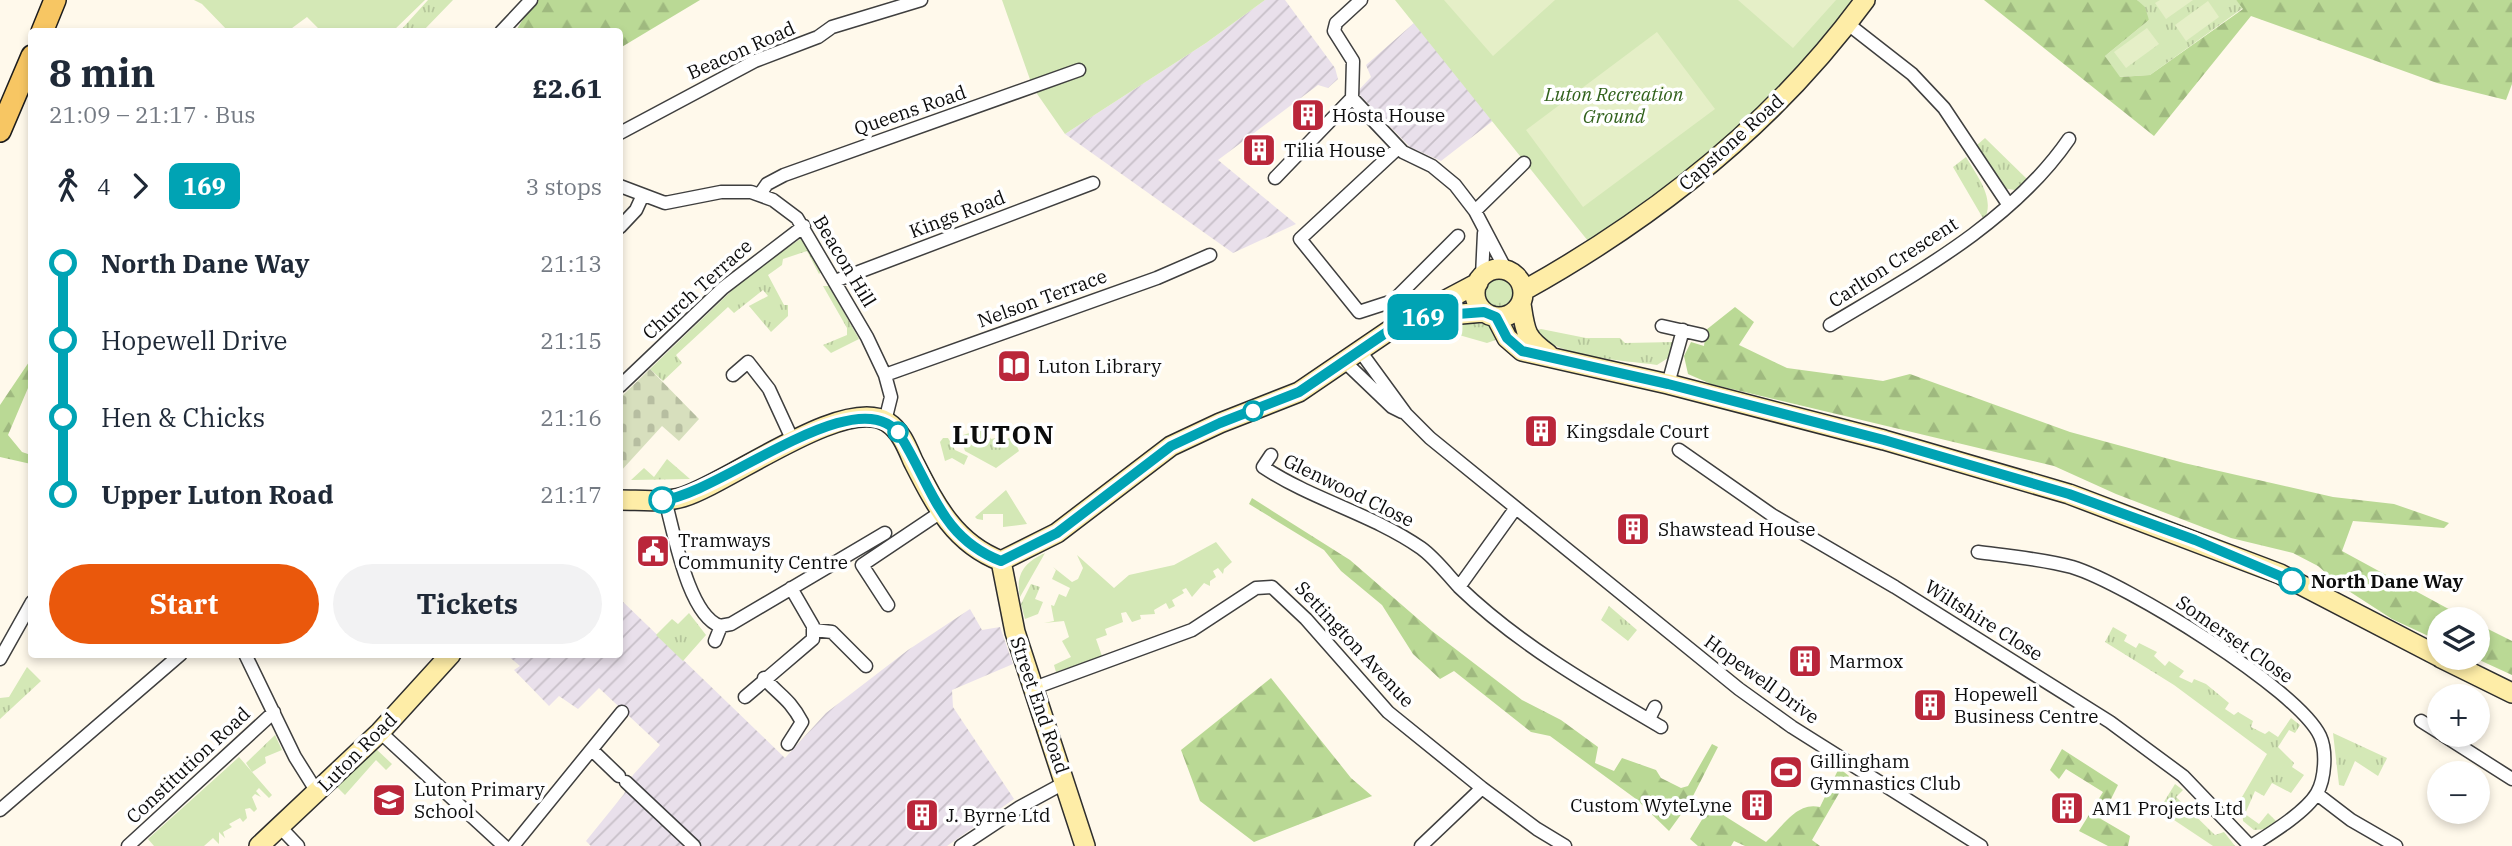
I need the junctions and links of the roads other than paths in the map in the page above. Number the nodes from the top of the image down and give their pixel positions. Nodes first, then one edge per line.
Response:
1 (531, 0) edge
2 (921, 0) edge
3 (1361, 0) edge
4 (1865, 0) edge
5 (51, 1) edge
6 (1848, 24) junction
7 (43, 28) edge
8 (505, 28) edge
9 (28, 63) edge
10 (1079, 70) dead end
11 (1352, 98) junction
12 (6, 102) edge
13 (0, 131) edge
14 (623, 132) edge
15 (2069, 139) dead end
16 (1398, 148) junction
17 (1524, 163) dead end
18 (1275, 178) dead end
19 (1093, 183) dead end
20 (623, 188) edge
21 (760, 194) junction
22 (642, 197) junction
23 (2008, 204) junction
24 (1475, 211) junction
25 (623, 224) edge
26 (804, 226) junction
27 (1485, 233) junction
28 (1458, 236) dead end
29 (1210, 255) dead end
30 (1576, 262) junction
31 (1508, 271) junction
32 (1480, 280) junction
33 (835, 281) junction
34 (1522, 297) junction
35 (1490, 314) junction
36 (1418, 317) junction
37 (1830, 325) dead end
38 (1662, 326) dead end
39 (1683, 330) junction
40 (1702, 335) dead end
41 (1549, 355) junction
42 (1353, 357) junction
43 (733, 375) dead end
44 (885, 375) junction
45 (623, 383) edge
46 (1668, 384) junction
47 (1406, 414) junction
48 (885, 421) junction
49 (793, 441) junction
50 (1679, 450) dead end
51 (1271, 455) dead end
52 (623, 500) edge
53 (665, 500) junction
54 (1515, 509) junction
55 (940, 512) junction
56 (885, 533) dead end
57 (1978, 552) dead end
58 (1001, 561) junction
59 (1459, 587) junction
60 (791, 588) junction
61 (888, 605) dead end
62 (28, 609) edge
63 (721, 626) junction
64 (814, 630) junction
65 (715, 641) dead end
66 (2427, 651) edge
67 (176, 658) edge
68 (247, 658) edge
69 (447, 658) edge
70 (0, 659) edge
71 (866, 666) dead end
72 (2465, 670) edge
73 (764, 678) junction
74 (1034, 688) junction
75 (2512, 693) edge
76 (744, 697) dead end
77 (1655, 707) dead end
78 (274, 712) junction
79 (622, 712) dead end
80 (1649, 719) junction
81 (2421, 721) dead end
82 (2427, 725) edge
83 (1661, 727) dead end
84 (380, 732) junction
85 (788, 744) dead end
86 (2462, 747) edge
87 (592, 750) junction
88 (2512, 779) edge
89 (1066, 782) junction
90 (1482, 788) junction
91 (317, 792) junction
92 (2317, 794) junction
93 (0, 810) edge
94 (280, 827) junction
95 (128, 846) edge
96 (260, 846) edge
97 (298, 846) edge
98 (504, 846) edge
99 (513, 846) edge
100 (694, 846) edge
101 (962, 846) edge
102 (1085, 846) edge
103 (1421, 846) edge
104 (1565, 846) edge
105 (1981, 846) edge
106 (2251, 846) edge
107 (2396, 846) edge

1 - 8 street
2 - 14 street, Beacon Road
3 - 11 street
4 - 6 street, Capstone Road
5 - 7 main road
6 - 23 street
6 - 30 street, Capstone Road
9 - 12 main road
10 - 21 street, Queens Road
11 - 16 street
11 - 18 street
12 - 13 main road
15 - 23 street, Carlton Crescent
16 - 24 street
16 - 28 street
17 - 24 street
19 - 33 street, Kings Road
20 - 22 street, Beacon Hill
21 - 22 street, Beacon Hill
21 - 26 street, Beacon Hill
22 - 25 street
23 - 37 street, Carlton Crescent
24 - 27 street
26 - 33 street, Beacon Hill
26 - 45 street, Church Terrace
27 - 31 street
27 - 32 street
29 - 44 street, Nelson Terrace
30 - 31 street, Capstone Road
30 - 34 street, Capstone Road
31 - 32 street
31 - 34 street
32 - 35 street
32 - 36 street
33 - 44 street, Beacon Hill
34 - 35 street
34 - 41 street
35 - 36 street
35 - 41 street
36 - 42 street
38 - 39 street
39 - 40 street
39 - 46 street
41 - 46 street
42 - 47 street, Hopewell Drive
42 - 47 street, Hopewell Drive
42 - 58 street
43 - 49 street
44 - 48 street, Beacon Hill
46 - 66 street
47 - 54 street, Hopewell Drive
48 - 49 street
48 - 55 street
49 - 53 street
50 - 106 street, Wiltshire Close
51 - 59 street, Glenwood Close
52 - 53 street
53 - 63 street
54 - 59 street
54 - 105 street, Hopewell Drive
55 - 58 street
55 - 61 street
56 - 60 street
57 - 92 street, Somerset Close
58 - 74 street, Street End Road
59 - 80 street, Glenwood Close
60 - 63 street
60 - 64 street
62 - 70 street
63 - 65 street
64 - 71 street
64 - 73 street
67 - 93 street
68 - 78 street
69 - 84 street, Luton Road
72 - 75 street
73 - 76 street
73 - 85 street
74 - 89 street, Street End Road
74 - 90 street, Settington Avenue
77 - 80 street
78 - 91 street
78 - 95 street, Constitution Road
79 - 87 street
80 - 83 street, Glenwood Close
81 - 82 street
84 - 91 street, Luton Road
84 - 98 street
86 - 88 street
87 - 99 street
87 - 100 street
89 - 101 street
89 - 102 street, Street End Road
90 - 103 street
90 - 104 street
91 - 94 street, Luton Road
92 - 106 street
92 - 107 street
94 - 96 street, Luton Road
94 - 97 street

